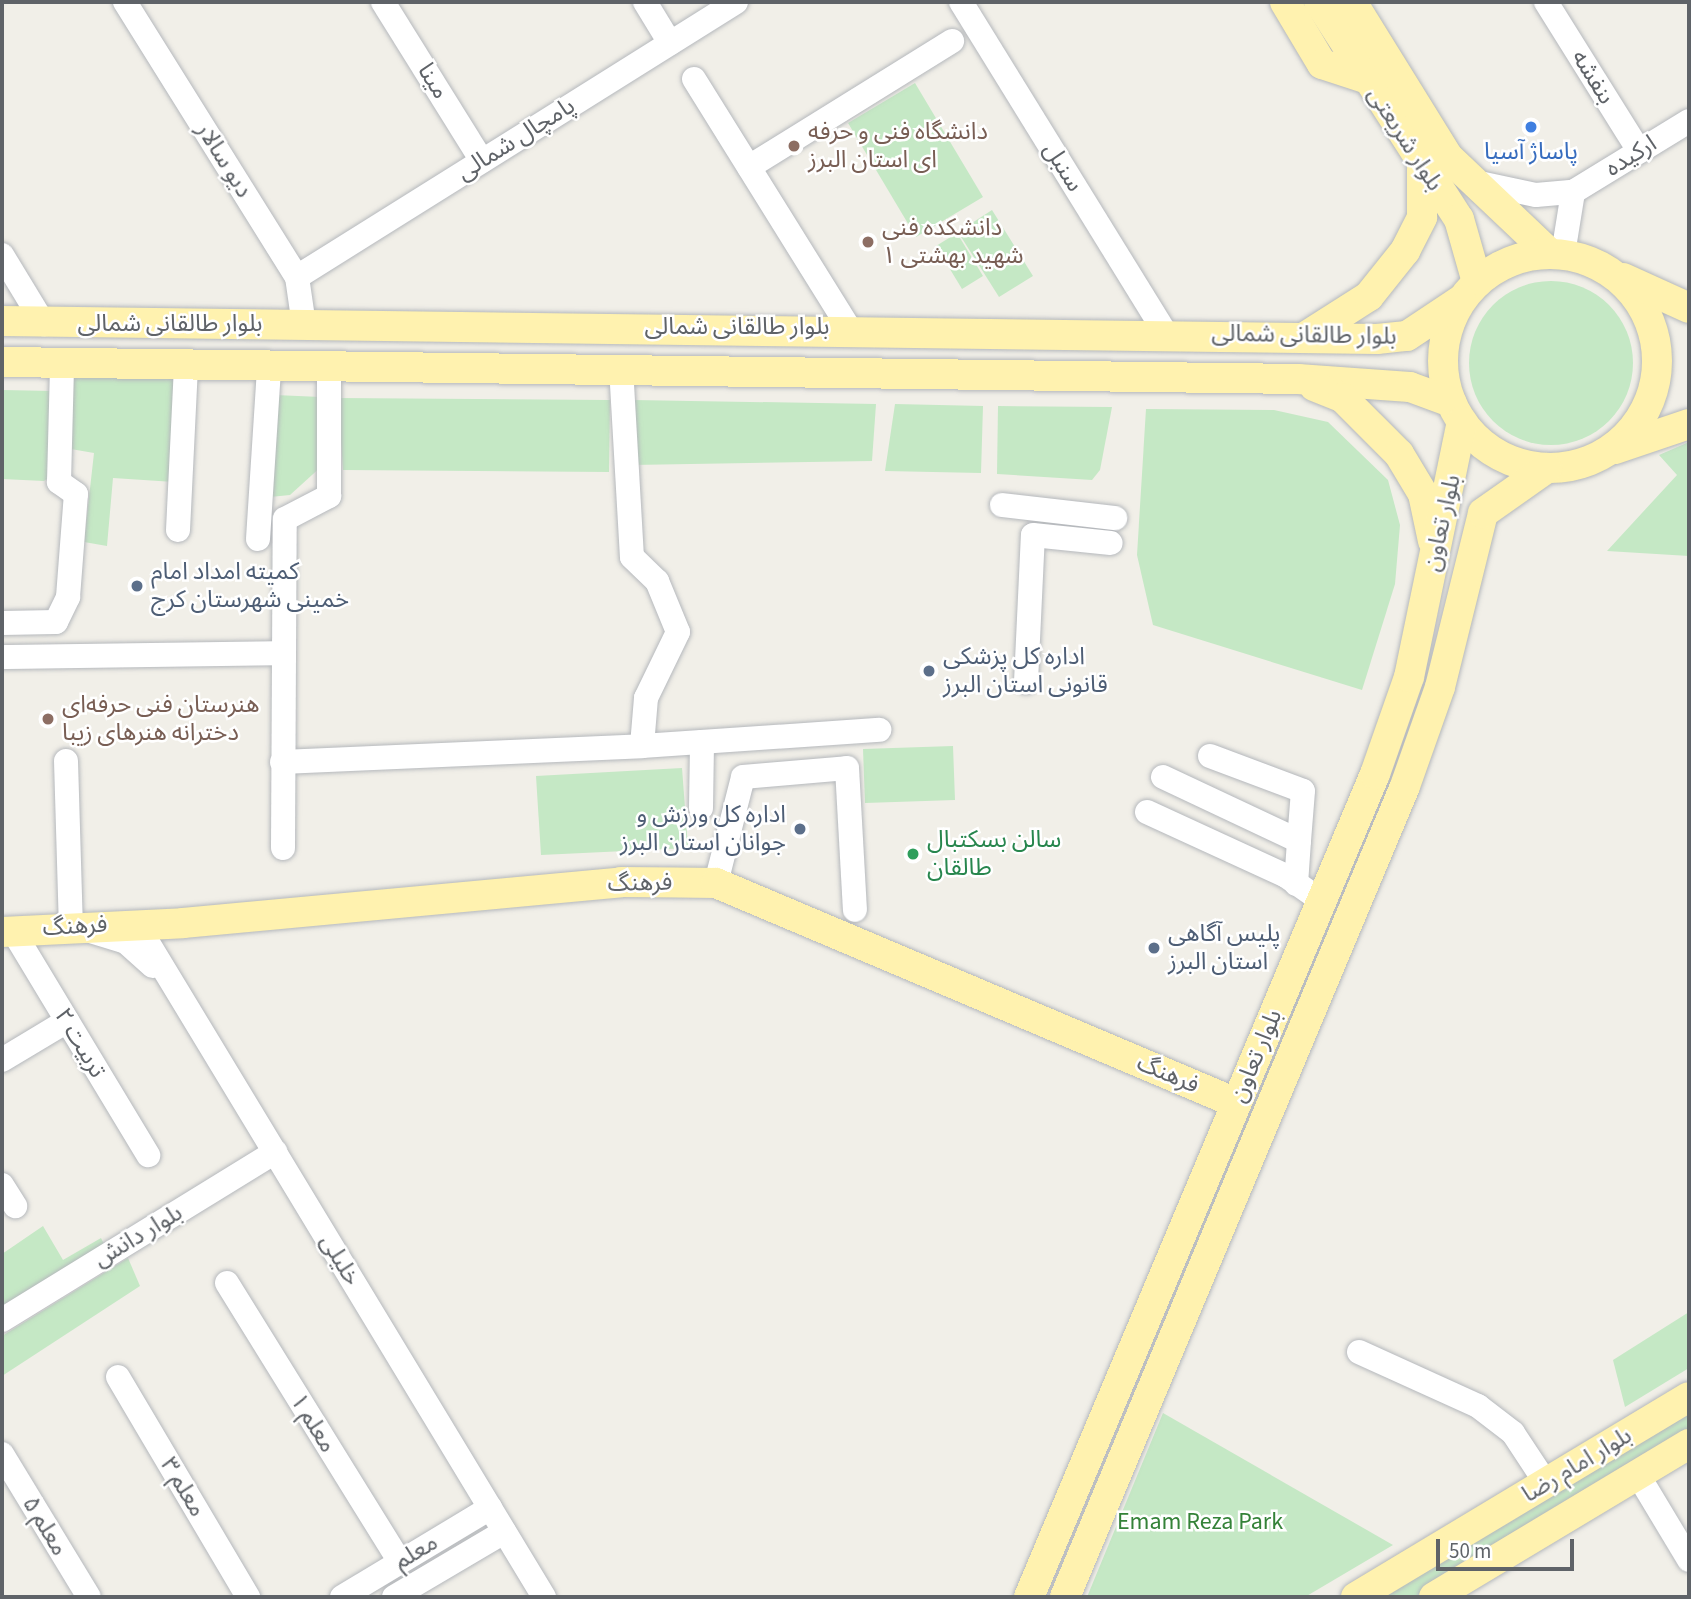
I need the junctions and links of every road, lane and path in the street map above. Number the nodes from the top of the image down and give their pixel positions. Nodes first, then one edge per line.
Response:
1 (125, 2) edge
2 (383, 2) edge
3 (645, 2) edge
4 (736, 2) edge
5 (961, 2) edge
6 (1284, 2) edge
7 (1319, 2) edge
8 (1352, 2) edge
9 (1546, 2) edge
10 (952, 41) dead end
11 (670, 43) junction
12 (1365, 78) junction
13 (694, 79) dead end
14 (1689, 121) edge
15 (1639, 152) junction
16 (482, 161) junction
17 (749, 167) junction
18 (1422, 169) junction
19 (1478, 189) junction
20 (1573, 192) junction
21 (1459, 219) junction
22 (1556, 253) junction
23 (2, 255) edge
24 (1614, 274) junction
25 (297, 277) junction
26 (1469, 291) junction
27 (1689, 308) edge
28 (2, 321) edge
29 (44, 324) junction
30 (304, 325) junction
31 (849, 328) junction
32 (1165, 332) junction
33 (1300, 339) junction
34 (1367, 339) junction
35 (2, 362) edge
36 (62, 364) junction
37 (186, 365) junction
38 (269, 367) junction
39 (621, 367) junction
40 (329, 368) junction
41 (1298, 379) junction
42 (1367, 383) junction
43 (1457, 412) junction
44 (1689, 424) edge
45 (1611, 450) junction
46 (1547, 468) junction
47 (1447, 502) junction
48 (1002, 505) dead end
49 (1483, 513) junction
50 (1115, 517) dead end
51 (178, 530) dead end
52 (258, 539) dead end
53 (1111, 543) dead end
54 (1435, 550) junction
55 (2, 623) edge
56 (281, 653) junction
57 (2, 657) edge
58 (1026, 682) dead end
59 (879, 730) dead end
60 (702, 742) junction
61 (642, 746) junction
62 (1210, 756) dead end
63 (66, 761) dead end
64 (282, 762) junction
65 (1163, 777) dead end
66 (701, 808) dead end
67 (1147, 812) dead end
68 (1299, 841) junction
69 (283, 848) dead end
70 (716, 883) junction
71 (1296, 884) junction
72 (1322, 901) junction
73 (855, 909) dead end
74 (136, 923) junction
75 (183, 923) junction
76 (71, 925) junction
77 (8, 931) edge
78 (159, 960) junction
79 (183, 1001) junction
80 (67, 1021) junction
81 (2, 1060) edge
82 (1236, 1103) junction
83 (275, 1152) junction
84 (148, 1155) dead end
85 (2, 1185) edge
86 (15, 1206) dead end
87 (227, 1283) dead end
88 (2, 1320) edge
89 (1359, 1352) dead end
90 (118, 1377) dead end
91 (1689, 1397) edge
92 (1689, 1444) edge
93 (2, 1454) edge
94 (1082, 1470) junction
95 (1638, 1475) junction
96 (1114, 1483) junction
97 (1546, 1483) junction
98 (489, 1507) junction
99 (504, 1532) junction
100 (1689, 1560) edge
101 (400, 1562) junction
102 (403, 1595) edge
103 (89, 1597) edge
104 (248, 1597) edge
105 (342, 1597) edge
106 (544, 1597) edge
107 (1029, 1597) edge
108 (1065, 1597) edge
109 (1356, 1597) edge
110 (1434, 1597) edge

1 - 25 street, دیو سالار
2 - 16 street, مینا
3 - 11 street
4 - 11 street, پامچال شمالی
5 - 32 street, سنبل
6 - 12 main road
7 - 12 main road, بلوار شریعتی
8 - 19 main road, بلوار شریعتی
9 - 15 street, بنفشه
10 - 17 street
11 - 16 street, پامچال شمالی
12 - 18 main road, بلوار شریعتی
13 - 17 street
14 - 15 street, ارکیده
15 - 20 street, ارکیده
16 - 25 street, پامچال شمالی
17 - 31 street
18 - 21 main road, بلوار شریعتی
18 - 33 main road
19 - 20 street, ارکیده
19 - 21 main road
19 - 22 main road, بلوار شریعتی
20 - 22 street
21 - 26 main road, بلوار شریعتی
22 - 24 main road
22 - 26 main road
23 - 29 street
24 - 27 main road
24 - 45 main road
25 - 30 street, دیو سالار
26 - 34 main road, بلوار طالقانی شمالی
26 - 43 main road
28 - 29 main road, بلوار طالقانی شمالی
29 - 30 main road, بلوار طالقانی شمالی
30 - 31 main road, بلوار طالقانی شمالی
31 - 32 main road, بلوار طالقانی شمالی
32 - 33 main road, بلوار طالقانی شمالی
33 - 34 main road, بلوار طالقانی شمالی
34 - 42 main road
35 - 36 main road, بلوار طالقانی شمالی
36 - 37 main road, بلوار طالقانی شمالی
36 - 55 street
37 - 38 main road, بلوار طالقانی شمالی
37 - 51 street
38 - 40 main road, بلوار طالقانی شمالی
38 - 52 street
39 - 40 main road, بلوار طالقانی شمالی
39 - 41 main road, بلوار طالقانی شمالی
39 - 61 street
40 - 56 street
41 - 42 main road, بلوار طالقانی شمالی
41 - 54 main road
42 - 43 main road, بلوار طالقانی شمالی
43 - 46 main road
43 - 47 main road, بلوار تعاون
44 - 45 main road
45 - 46 main road
46 - 49 main road, بلوار تعاون
47 - 49 main road
47 - 54 main road, بلوار تعاون
48 - 50 street
49 - 96 main road, بلوار تعاون
53 - 58 street
54 - 72 main road, بلوار تعاون
56 - 57 street
56 - 64 street
59 - 60 street
60 - 61 street
60 - 66 street
61 - 64 street
62 - 68 street
63 - 76 street
64 - 69 street
65 - 68 street
67 - 71 street
68 - 71 street
70 - 73 street
70 - 75 main road, فرهنگ
70 - 82 main road, فرهنگ
71 - 72 street
72 - 82 main road, بلوار تعاون
74 - 75 main road, فرهنگ
74 - 76 main road, فرهنگ
74 - 78 street, خلیلی
75 - 78 street
76 - 77 main road, فرهنگ
76 - 79 street
77 - 80 street, تربیت ۲
78 - 79 street, خلیلی
79 - 83 street, خلیلی
80 - 81 street
80 - 84 street, تربیت ۲
82 - 94 main road, بلوار تعاون
83 - 88 street, بلوار دانش
83 - 98 street, خلیلی
85 - 86 street
87 - 101 street, معلم ۱
89 - 97 street
90 - 104 street, معلم ۳
91 - 97 main road, بلوار امام رضا
92 - 95 main road, بلوار امام رضا
93 - 103 street, معلم ۵
94 - 96 main road
94 - 107 main road, بلوار تعاون
95 - 100 street
95 - 110 main road, بلوار امام رضا
96 - 108 main road, بلوار تعاون
97 - 109 main road, بلوار امام رضا
98 - 99 street, خلیلی
98 - 101 street, معلم
99 - 102 street, معلم
99 - 106 street, خلیلی
101 - 105 street, معلم

